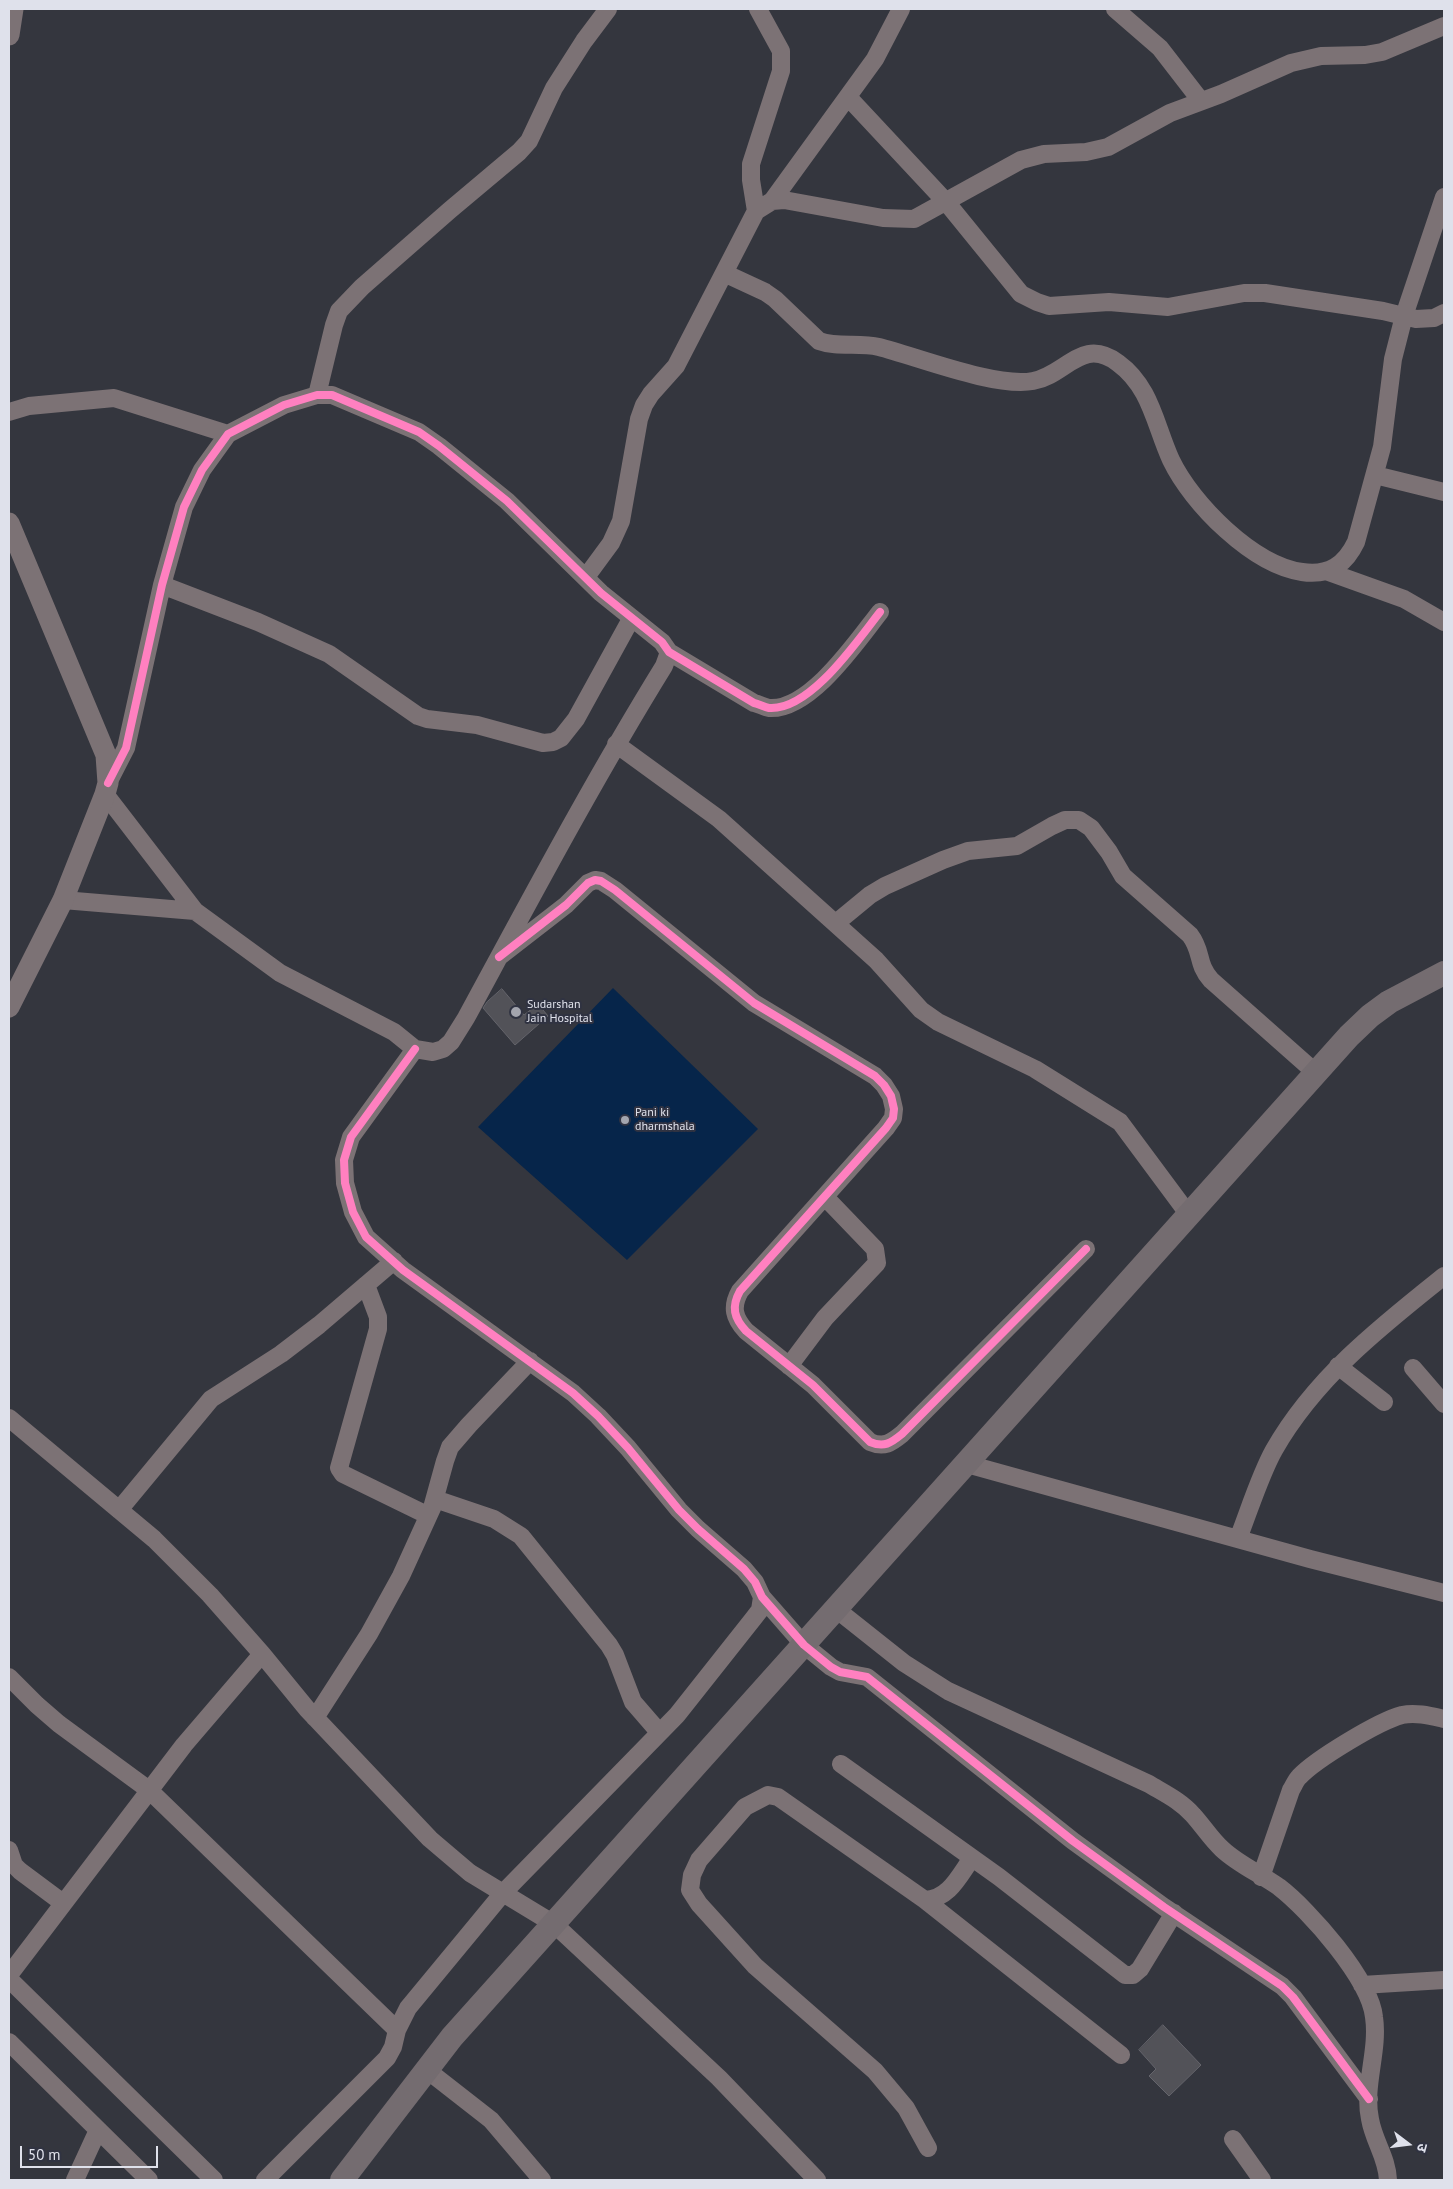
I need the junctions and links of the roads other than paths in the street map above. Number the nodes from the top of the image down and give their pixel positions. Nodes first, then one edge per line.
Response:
1 (13, 9) edge
2 (608, 9) edge
3 (758, 9) edge
4 (901, 9) edge
5 (1115, 9) edge
6 (1444, 26) edge
7 (9, 35) edge
8 (848, 97) junction
9 (1201, 101) junction
10 (1444, 196) edge
11 (772, 201) junction
12 (947, 202) junction
13 (756, 211) junction
14 (724, 272) junction
15 (1444, 314) edge
16 (1404, 316) junction
17 (318, 395) junction
18 (9, 412) edge
19 (228, 434) junction
20 (1375, 475) junction
21 (1444, 492) edge
22 (9, 523) edge
23 (9, 558) edge
24 (1326, 571) junction
25 (586, 578) junction
26 (162, 585) junction
27 (880, 612) dead end
28 (631, 619) junction
29 (1444, 622) edge
30 (669, 652) junction
31 (616, 744) junction
32 (107, 789) junction
33 (93, 822) junction
34 (63, 900) junction
35 (194, 911) junction
36 (836, 923) junction
37 (499, 957) junction
38 (1444, 973) edge
39 (9, 1007) edge
40 (415, 1049) junction
41 (1316, 1073) junction
42 (825, 1197) junction
43 (1190, 1215) junction
44 (1086, 1249) dead end
45 (394, 1261) junction
46 (1444, 1276) edge
47 (366, 1285) junction
48 (530, 1362) junction
49 (789, 1366) junction
50 (1338, 1366) junction
51 (1413, 1368) dead end
52 (1384, 1402) dead end
53 (1444, 1404) edge
54 (9, 1418) edge
55 (967, 1464) junction
56 (435, 1499) junction
57 (119, 1510) junction
58 (427, 1516) junction
59 (1238, 1539) junction
60 (1444, 1593) edge
61 (762, 1597) junction
62 (836, 1610) junction
63 (804, 1645) junction
64 (262, 1654) junction
65 (9, 1676) edge
66 (315, 1718) junction
67 (1444, 1719) edge
68 (659, 1732) junction
69 (841, 1764) dead end
70 (150, 1790) junction
71 (9, 1850) edge
72 (972, 1858) junction
73 (1261, 1876) junction
74 (503, 1893) junction
75 (926, 1900) junction
76 (63, 1904) junction
77 (1174, 1913) junction
78 (554, 1924) junction
79 (9, 1977) edge
80 (1444, 1980) edge
81 (1362, 1985) junction
82 (396, 2030) junction
83 (9, 2042) edge
84 (1121, 2054) dead end
85 (427, 2070) junction
86 (1369, 2099) junction
87 (98, 2130) junction
88 (1233, 2140) dead end
89 (928, 2148) dead end
90 (75, 2180) edge
91 (149, 2180) edge
92 (214, 2180) edge
93 (265, 2180) edge
94 (342, 2180) edge
95 (542, 2180) edge
96 (817, 2180) edge
97 (1262, 2180) edge
98 (1388, 2180) edge

1 - 7 street
2 - 17 street
3 - 13 street
4 - 8 street
5 - 9 street
6 - 9 street
8 - 11 street
8 - 12 street
9 - 12 street
10 - 16 street
11 - 12 street
11 - 13 street
12 - 16 street
13 - 14 street
14 - 24 street
14 - 25 street
15 - 16 street
16 - 20 street
17 - 19 street
17 - 25 street
18 - 19 street
19 - 26 street
20 - 21 street
20 - 24 street
22 - 32 street
23 - 33 street
24 - 29 street
25 - 28 street
26 - 28 street
26 - 32 street
27 - 30 street
28 - 30 street
30 - 31 street
31 - 36 street
31 - 37 street
32 - 33 street
32 - 35 street
33 - 34 street
34 - 35 street
34 - 39 street
35 - 40 street
36 - 41 street
36 - 43 street
37 - 40 street
37 - 42 street
38 - 41 main road
40 - 45 street
41 - 43 main road
42 - 49 street
42 - 49 street
43 - 55 main road
44 - 49 street
45 - 47 street
45 - 48 street
46 - 50 street
47 - 57 street
47 - 58 street
48 - 56 street
48 - 61 street
50 - 52 street
50 - 59 street
51 - 53 street
54 - 57 street
55 - 59 street
55 - 62 main road
56 - 58 street
56 - 68 street
57 - 64 street
58 - 66 street
59 - 60 street
61 - 63 street
61 - 68 street
62 - 63 main road
62 - 73 street
63 - 77 street
63 - 78 main road
64 - 66 street
64 - 70 street
65 - 70 street
66 - 74 street
67 - 73 street
68 - 74 street
69 - 72 street
70 - 76 street
70 - 82 street
71 - 76 street
72 - 75 street
72 - 77 street
73 - 81 street
74 - 78 street
74 - 82 street
75 - 84 street
75 - 89 street
76 - 79 street
77 - 86 street
78 - 85 main road
78 - 96 street
79 - 92 street
80 - 81 street
81 - 86 street
82 - 93 street
83 - 87 street
85 - 94 main road
85 - 95 street
86 - 98 street
87 - 90 street
87 - 91 street
88 - 97 street

